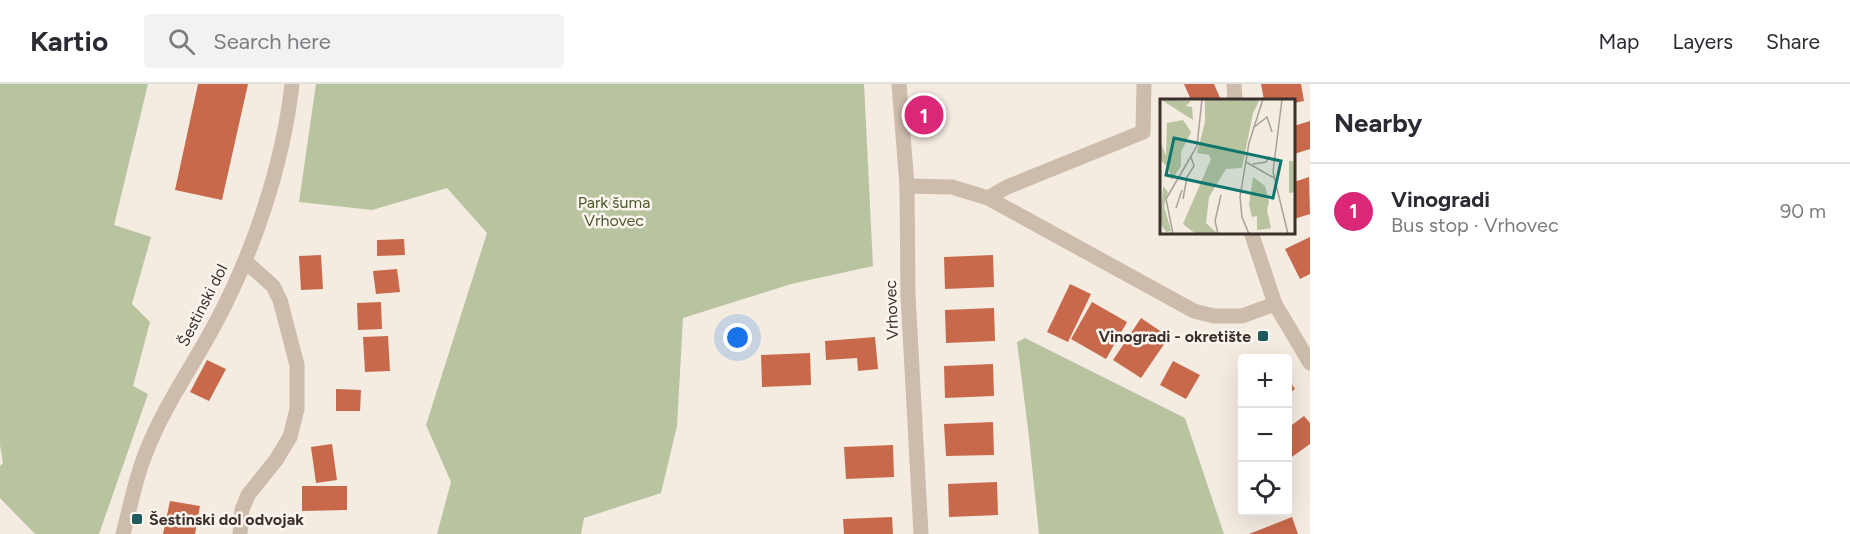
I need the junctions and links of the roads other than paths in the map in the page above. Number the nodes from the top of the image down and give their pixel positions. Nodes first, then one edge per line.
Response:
1 (292, 84) edge
2 (899, 84) edge
3 (1144, 84) edge
4 (1234, 84) edge
5 (1235, 99) edge
6 (907, 186) junction
7 (988, 198) junction
8 (1252, 234) edge
9 (245, 261) junction
10 (1275, 304) junction
11 (1310, 363) edge
12 (123, 534) edge
13 (240, 534) edge
14 (921, 534) edge

1 - 9 street, Šestinski dol
2 - 6 street, Vrhovec
3 - 7 street
4 - 5 street
6 - 7 street
6 - 14 street, Vrhovec
7 - 10 street
8 - 10 street
9 - 12 street, Šestinski dol
9 - 13 street
10 - 11 street

